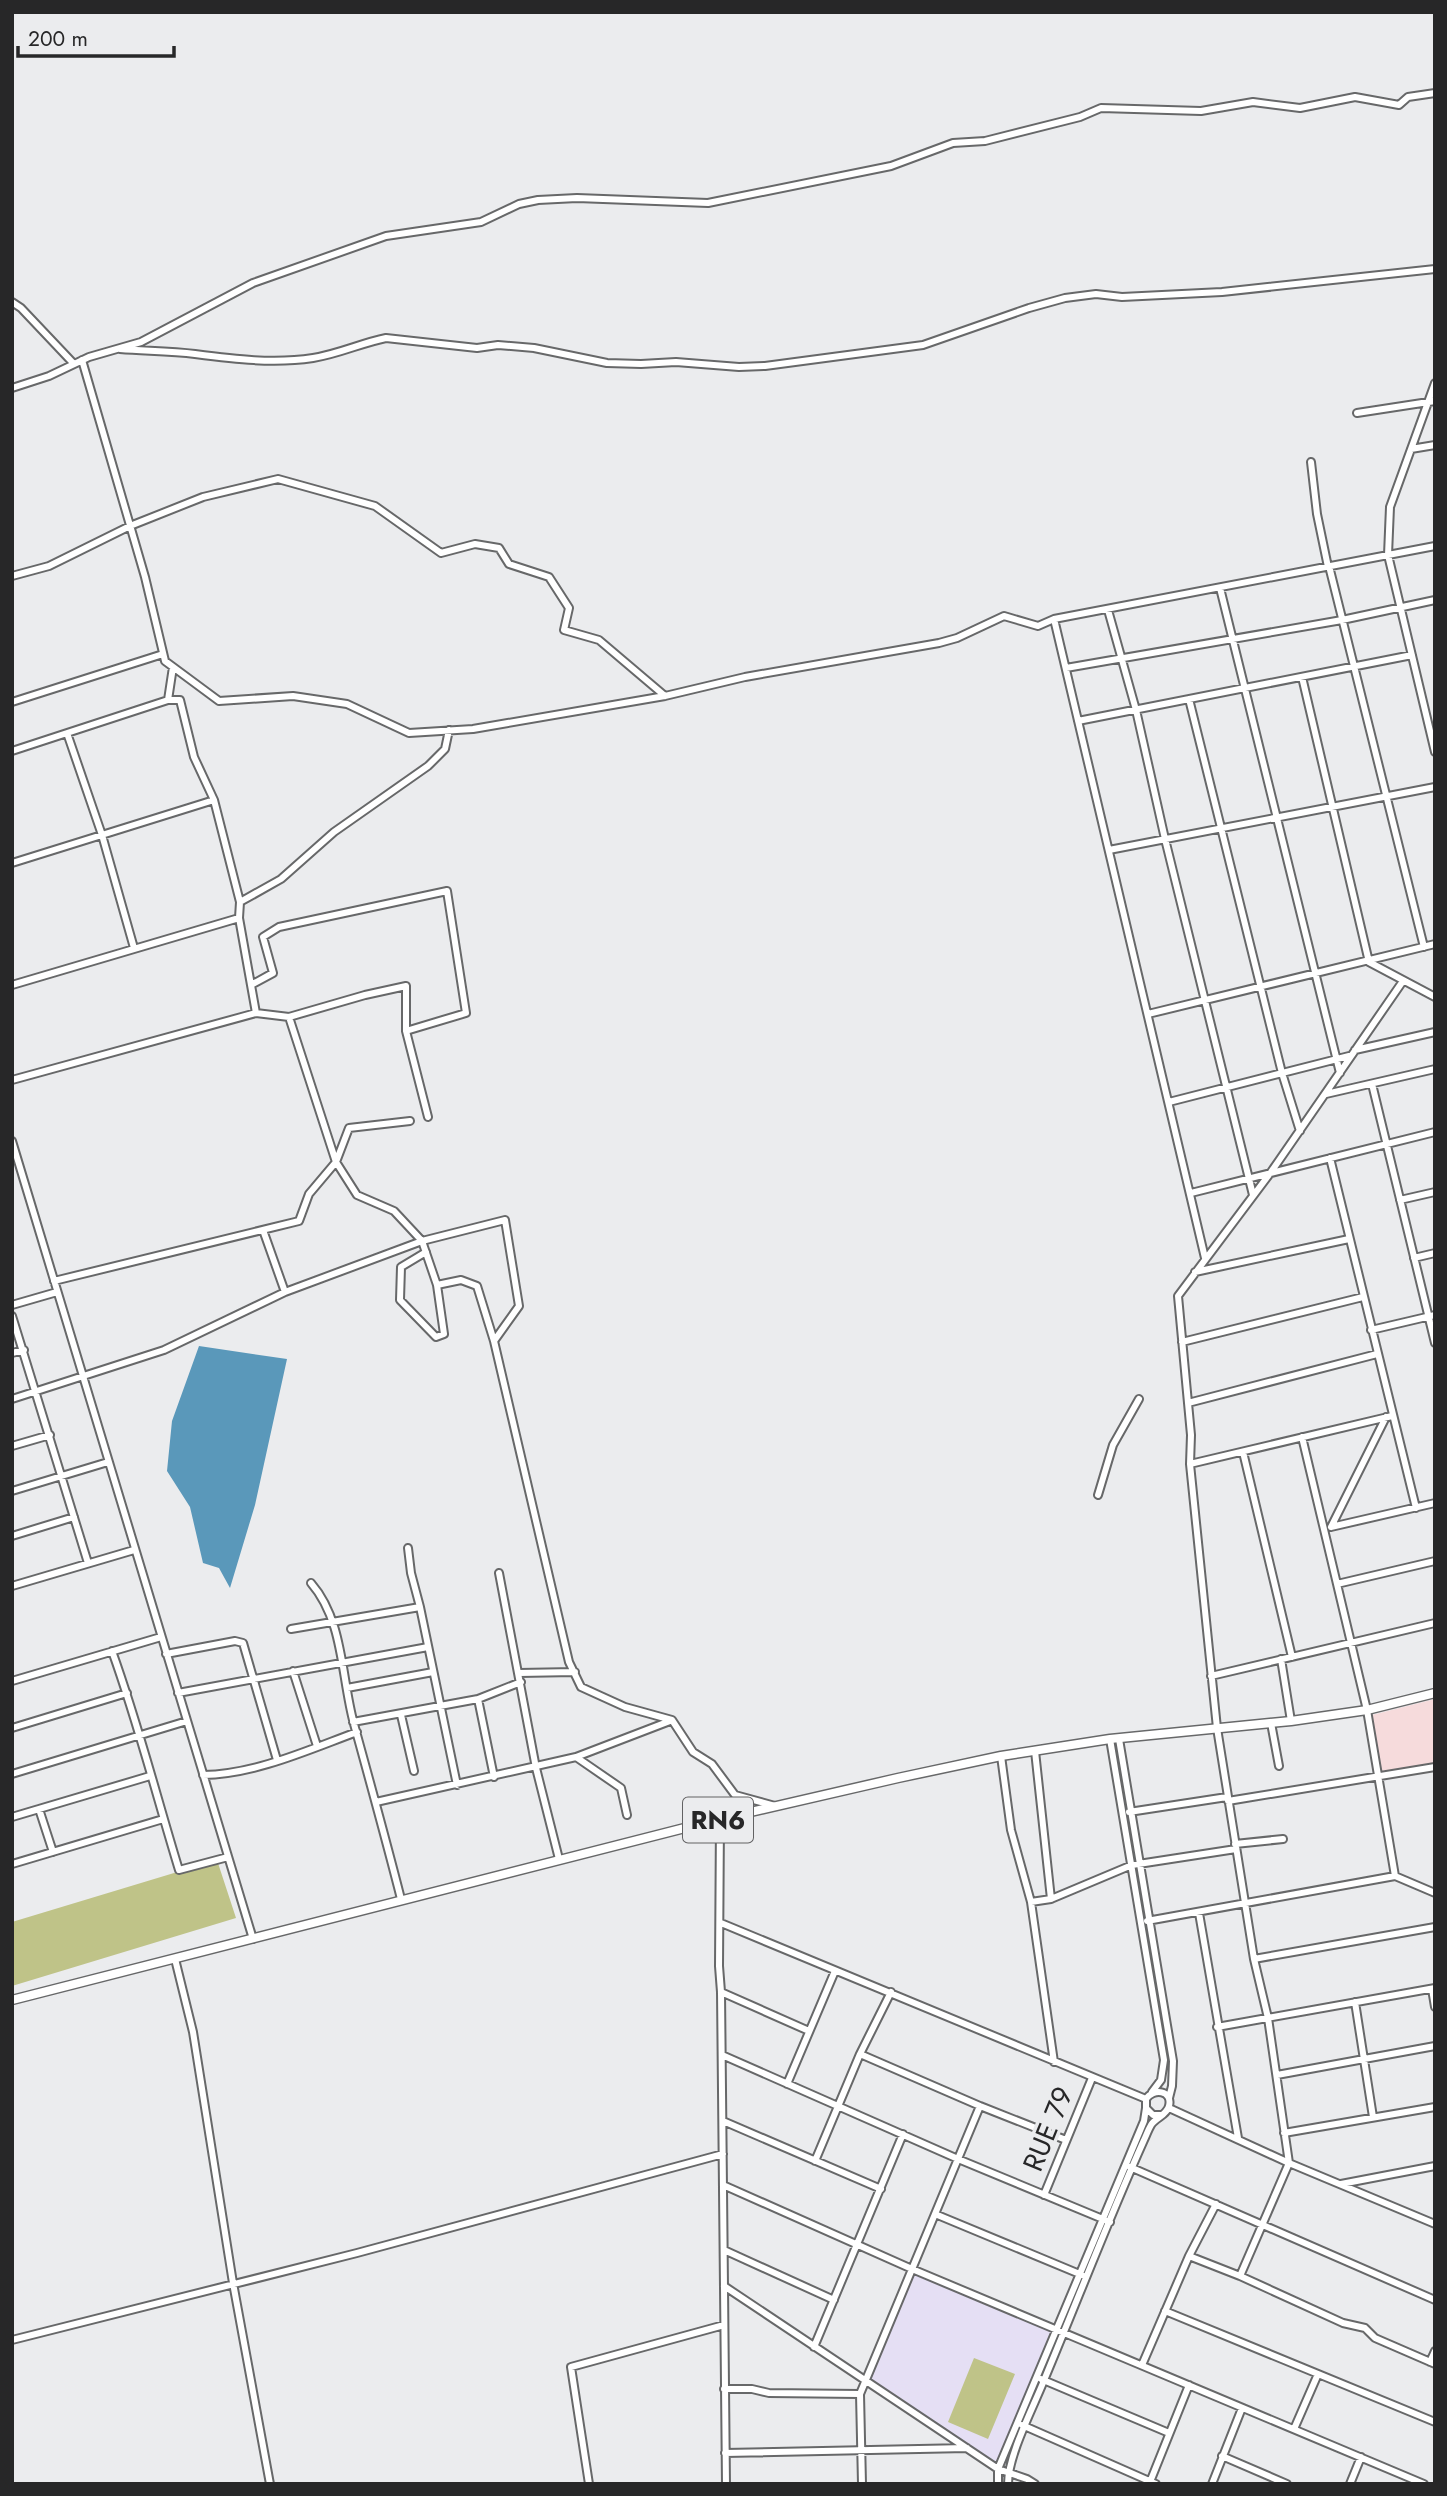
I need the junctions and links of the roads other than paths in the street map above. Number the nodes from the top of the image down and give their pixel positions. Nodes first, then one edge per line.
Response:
1 (1435, 93) edge
2 (1435, 269) edge
3 (12, 302) edge
4 (114, 348) junction
5 (82, 360) junction
6 (74, 364) junction
7 (1435, 383) edge
8 (12, 388) edge
9 (1431, 402) edge
10 (1357, 413) dead end
11 (1435, 444) edge
12 (1411, 449) junction
13 (1311, 462) dead end
14 (130, 526) junction
15 (1435, 546) edge
16 (1388, 555) junction
17 (1329, 566) junction
18 (12, 576) edge
19 (1220, 587) junction
20 (1435, 600) edge
21 (1401, 608) junction
22 (1108, 610) junction
23 (1054, 620) junction
24 (1342, 620) junction
25 (1232, 639) junction
26 (163, 654) junction
27 (1412, 655) junction
28 (1122, 657) junction
29 (1354, 666) junction
30 (173, 667) junction
31 (1066, 668) junction
32 (1302, 677) junction
33 (1244, 688) junction
34 (665, 696) junction
35 (1189, 699) junction
36 (168, 700) junction
37 (12, 702) edge
38 (1136, 710) junction
39 (1079, 721) junction
40 (449, 730) junction
41 (67, 733) junction
42 (12, 751) edge
43 (1435, 752) edge
44 (1435, 787) edge
45 (1387, 796) junction
46 (214, 800) junction
47 (1332, 806) junction
48 (1276, 817) junction
49 (1221, 828) junction
50 (102, 835) junction
51 (1165, 839) junction
52 (1109, 850) junction
53 (12, 863) edge
54 (240, 902) junction
55 (239, 918) junction
56 (1435, 944) edge
57 (1424, 947) junction
58 (134, 948) junction
59 (1369, 962) junction
60 (1315, 974) junction
61 (1403, 981) junction
62 (12, 985) edge
63 (251, 985) junction
64 (1261, 987) junction
65 (1435, 997) edge
66 (1206, 1000) junction
67 (256, 1013) junction
68 (1148, 1014) junction
69 (289, 1017) junction
70 (406, 1031) junction
71 (1435, 1032) edge
72 (1355, 1050) junction
73 (1349, 1056) junction
74 (1336, 1059) junction
75 (1435, 1069) edge
76 (1282, 1073) junction
77 (1339, 1073) junction
78 (12, 1080) edge
79 (1372, 1084) junction
80 (1225, 1087) junction
81 (1326, 1094) junction
82 (1169, 1102) junction
83 (428, 1116) dead end
84 (410, 1121) dead end
85 (1300, 1131) junction
86 (1435, 1132) edge
87 (12, 1141) edge
88 (1387, 1143) junction
89 (1330, 1157) junction
90 (336, 1162) junction
91 (16, 1167) edge
92 (1271, 1172) junction
93 (1249, 1178) junction
94 (1191, 1192) junction
95 (1435, 1192) edge
96 (1253, 1195) junction
97 (1401, 1200) junction
98 (263, 1230) junction
99 (1349, 1239) junction
100 (422, 1241) junction
101 (426, 1252) junction
102 (1435, 1253) edge
103 (1205, 1258) junction
104 (1414, 1258) junction
105 (1195, 1272) junction
106 (54, 1281) junction
107 (437, 1286) junction
108 (57, 1292) junction
109 (285, 1292) junction
110 (1363, 1297) junction
111 (12, 1306) edge
112 (12, 1316) edge
113 (1432, 1316) edge
114 (1371, 1330) junction
115 (494, 1341) junction
116 (1182, 1342) junction
117 (1435, 1343) edge
118 (24, 1349) junction
119 (12, 1353) edge
120 (1377, 1354) junction
121 (82, 1377) junction
122 (37, 1391) junction
123 (12, 1399) edge
124 (1139, 1399) dead end
125 (1188, 1403) junction
126 (1389, 1416) junction
127 (50, 1435) junction
128 (1302, 1437) junction
129 (12, 1446) edge
130 (1243, 1452) junction
131 (107, 1462) junction
132 (1190, 1464) junction
133 (61, 1476) junction
134 (12, 1491) edge
135 (1098, 1495) dead end
136 (1435, 1503) edge
137 (1416, 1508) junction
138 (74, 1517) junction
139 (1328, 1528) junction
140 (12, 1536) edge
141 (408, 1548) dead end
142 (134, 1550) junction
143 (1435, 1561) edge
144 (88, 1563) junction
145 (499, 1573) dead end
146 (311, 1583) dead end
147 (1337, 1584) junction
148 (12, 1586) edge
149 (421, 1607) junction
150 (331, 1622) junction
151 (1435, 1623) edge
152 (291, 1629) dead end
153 (161, 1637) junction
154 (1352, 1643) junction
155 (428, 1647) junction
156 (112, 1651) junction
157 (166, 1654) junction
158 (1292, 1657) junction
159 (1281, 1659) junction
160 (342, 1663) junction
161 (293, 1671) junction
162 (433, 1672) junction
163 (575, 1672) junction
164 (519, 1673) junction
165 (1211, 1676) junction
166 (254, 1678) junction
167 (12, 1681) edge
168 (521, 1682) junction
169 (347, 1688) junction
170 (127, 1693) junction
171 (178, 1693) junction
172 (1435, 1693) edge
173 (478, 1699) junction
174 (439, 1706) junction
175 (1367, 1710) junction
176 (401, 1715) junction
177 (672, 1720) junction
178 (187, 1721) junction
179 (1291, 1721) junction
180 (354, 1722) junction
181 (1271, 1723) junction
182 (12, 1728) edge
183 (1217, 1728) junction
184 (357, 1732) junction
185 (139, 1737) junction
186 (1114, 1739) junction
187 (317, 1746) junction
188 (1035, 1751) junction
189 (1001, 1756) junction
190 (576, 1757) junction
191 (277, 1760) junction
192 (1279, 1766) dead end
193 (1435, 1767) edge
194 (536, 1768) junction
195 (414, 1771) dead end
196 (12, 1774) edge
197 (203, 1775) junction
198 (150, 1776) junction
199 (494, 1777) junction
200 (1378, 1777) junction
201 (457, 1785) junction
202 (1227, 1799) junction
203 (376, 1802) junction
204 (776, 1806) junction
205 (39, 1809) junction
206 (1127, 1812) junction
207 (627, 1815) dead end
208 (12, 1817) edge
209 (163, 1819) junction
210 (720, 1819) junction
211 (1283, 1839) dead end
212 (1236, 1847) junction
213 (53, 1852) junction
214 (228, 1857) junction
215 (559, 1859) junction
216 (12, 1864) edge
217 (1135, 1865) junction
218 (1395, 1876) junction
219 (1435, 1894) edge
220 (401, 1899) junction
221 (1051, 1899) junction
222 (1031, 1902) junction
223 (1246, 1905) junction
224 (1199, 1913) junction
225 (1145, 1922) junction
226 (721, 1923) junction
227 (1435, 1927) edge
228 (253, 1939) junction
229 (175, 1959) junction
230 (1255, 1959) junction
231 (835, 1971) junction
232 (1433, 1988) edge
233 (721, 1992) junction
234 (891, 1992) junction
235 (12, 2000) edge
236 (1355, 2002) junction
237 (1435, 2007) edge
238 (1268, 2018) junction
239 (1217, 2027) junction
240 (809, 2031) junction
241 (1435, 2046) edge
242 (860, 2054) junction
243 (722, 2055) junction
244 (1364, 2059) junction
245 (1054, 2062) junction
246 (1277, 2075) junction
247 (1092, 2078) junction
248 (787, 2084) junction
249 (1152, 2092) junction
250 (1169, 2098) junction
251 (1146, 2099) junction
252 (838, 2106) junction
253 (980, 2106) junction
254 (1435, 2106) edge
255 (1146, 2108) junction
256 (1169, 2108) junction
257 (1162, 2115) junction
258 (1373, 2117) junction
259 (723, 2121) junction
260 (1284, 2133) junction
261 (903, 2134) junction
262 (1238, 2138) junction
263 (1066, 2140) junction
264 (723, 2154) junction
265 (958, 2160) junction
266 (815, 2161) junction
267 (1289, 2163) junction
268 (1128, 2166) junction
269 (1435, 2166) edge
270 (1341, 2185) junction
271 (723, 2186) junction
272 (881, 2189) junction
273 (1044, 2195) junction
274 (1216, 2204) junction
275 (935, 2214) junction
276 (1101, 2219) junction
277 (1110, 2222) junction
278 (1435, 2224) edge
279 (1262, 2225) junction
280 (857, 2244) junction
281 (724, 2250) junction
282 (1189, 2256) junction
283 (912, 2269) junction
284 (1079, 2274) junction
285 (1240, 2276) junction
286 (1087, 2278) junction
287 (233, 2283) junction
288 (724, 2286) junction
289 (834, 2300) junction
290 (1435, 2300) edge
291 (1165, 2311) junction
292 (724, 2325) junction
293 (1056, 2329) junction
294 (1064, 2333) junction
295 (12, 2340) edge
296 (814, 2347) junction
297 (1435, 2351) edge
298 (1433, 2363) edge
299 (1142, 2365) junction
300 (1318, 2374) junction
301 (1036, 2376) junction
302 (1045, 2380) junction
303 (865, 2381) junction
304 (1189, 2385) junction
305 (724, 2389) junction
306 (860, 2394) junction
307 (1242, 2408) junction
308 (1435, 2422) edge
309 (1017, 2423) junction
310 (1025, 2427) junction
311 (1294, 2429) junction
312 (1169, 2433) junction
313 (967, 2448) junction
314 (861, 2452) junction
315 (725, 2453) junction
316 (1223, 2456) junction
317 (1361, 2457) junction
318 (998, 2469) junction
319 (1008, 2473) junction
320 (1413, 2482) edge
321 (1152, 2483) edge
322 (270, 2484) edge
323 (589, 2484) edge
324 (726, 2484) edge
325 (862, 2484) edge
326 (998, 2484) edge
327 (1008, 2484) edge
328 (1035, 2484) edge
329 (1212, 2484) edge
330 (1287, 2484) edge
331 (1350, 2484) edge
332 (1424, 2484) edge

1 - 4 street
2 - 4 street
3 - 6 street
4 - 5 street
5 - 6 street
5 - 14 street
6 - 8 street
7 - 9 street
9 - 10 street
9 - 12 street
11 - 12 street
12 - 16 street
13 - 17 street
14 - 18 street
14 - 26 street
14 - 34 street
15 - 16 street
16 - 17 street
16 - 21 street
17 - 19 street
17 - 24 street
19 - 22 street
19 - 25 street
20 - 21 street
21 - 24 street
21 - 27 street
22 - 23 street
22 - 28 street
23 - 31 street
23 - 34 street
24 - 25 street
24 - 29 street
25 - 28 street
25 - 33 street
26 - 30 street
26 - 37 street
27 - 29 street
27 - 43 street
28 - 31 street
28 - 38 street
29 - 32 street
29 - 45 street
30 - 36 street
30 - 40 street
31 - 39 street
32 - 33 street
32 - 47 street
33 - 35 street
33 - 48 street
34 - 40 street
35 - 38 street
35 - 49 street
36 - 41 street
36 - 46 street
38 - 39 street
38 - 51 street
39 - 52 street
40 - 54 street
41 - 42 street
41 - 50 street
44 - 45 street
45 - 47 street
45 - 57 street
46 - 50 street
46 - 54 street
47 - 48 street
47 - 59 street
48 - 49 street
48 - 60 street
49 - 51 street
49 - 64 street
50 - 53 street
50 - 58 street
51 - 52 street
51 - 66 street
52 - 68 street
54 - 55 street
55 - 58 street
55 - 63 street
56 - 57 street
57 - 59 street
58 - 62 street
59 - 60 street
59 - 61 street
60 - 64 street
60 - 74 street
61 - 65 street
61 - 72 street
63 - 67 street
63 - 70 street
64 - 66 street
64 - 76 street
66 - 68 street
66 - 80 street
67 - 69 street
67 - 78 street
68 - 82 street
69 - 70 street
69 - 90 street
70 - 83 street
71 - 72 street
72 - 73 street
73 - 74 street
73 - 77 street
74 - 76 street
74 - 77 street
75 - 79 street
76 - 80 street
76 - 85 street
77 - 81 street
79 - 81 street
79 - 88 street
80 - 82 street
80 - 93 street
81 - 85 street
82 - 94 street
84 - 90 street
85 - 92 street
86 - 88 street
87 - 91 street
88 - 89 street
88 - 97 street
89 - 92 street
89 - 99 street
90 - 98 street
90 - 100 street
91 - 106 street
92 - 93 street
92 - 96 street
93 - 94 street
93 - 96 street
94 - 103 street
95 - 97 street
96 - 103 street
97 - 104 street
98 - 106 street
98 - 109 street
99 - 105 street
99 - 110 street
100 - 101 street
100 - 109 street
100 - 115 street
101 - 107 street
101 - 107 street
102 - 104 street
103 - 105 street
104 - 113 street
105 - 116 street
106 - 108 street
107 - 115 street
108 - 111 street
108 - 121 street
109 - 121 street
110 - 114 street
110 - 116 street
112 - 118 street
113 - 114 street
113 - 117 street
114 - 120 street
115 - 163 street
116 - 125 street
118 - 119 street
118 - 122 street
120 - 125 street
120 - 126 street
121 - 122 street
121 - 131 street
122 - 123 street
122 - 127 street
124 - 135 street
125 - 132 street
126 - 128 street
126 - 137 street
126 - 139 street
127 - 129 street
127 - 133 street
128 - 130 street
128 - 139 street
130 - 132 street
130 - 158 street
131 - 133 street
131 - 142 street
132 - 165 street
133 - 134 street
133 - 138 street
136 - 137 street
137 - 139 street
138 - 140 street
138 - 144 street
139 - 147 street
141 - 149 street
142 - 144 street
142 - 153 street
143 - 147 street
144 - 148 street
145 - 164 street
146 - 150 street
147 - 154 street
149 - 150 street
149 - 155 street
150 - 152 street
150 - 160 street
151 - 154 street
153 - 156 street
153 - 157 street
154 - 158 street
154 - 175 street
155 - 160 street
155 - 162 street
156 - 167 street
156 - 170 street
157 - 166 street
157 - 171 street
158 - 159 street
159 - 165 street
159 - 179 street
160 - 161 street
160 - 169 street
161 - 166 street
161 - 187 street
162 - 169 street
162 - 174 street
163 - 164 street
163 - 177 street
164 - 168 street
165 - 183 street
166 - 171 street
166 - 191 street
168 - 173 street
168 - 194 street
169 - 180 street
170 - 182 street
170 - 185 street
171 - 178 street
172 - 175 main road, RN6
173 - 174 street
173 - 199 street
174 - 176 street
174 - 201 street
175 - 179 main road, RN6
175 - 200 street
176 - 180 street
176 - 195 street
177 - 190 street
177 - 204 street
178 - 185 street
178 - 197 street
179 - 181 main road, RN6
180 - 184 street
181 - 183 main road, RN6
181 - 192 street
183 - 186 main road, RN6
183 - 202 street
184 - 187 street
184 - 203 street
185 - 196 street
185 - 198 street
186 - 188 main road, RN6
186 - 206 street
187 - 191 street
188 - 189 main road, RN6
188 - 221 street
189 - 204 main road, RN6
189 - 222 street
190 - 194 street
190 - 207 street
191 - 197 street
193 - 200 street
194 - 199 street
194 - 215 street
197 - 214 street
198 - 205 street
198 - 209 street
199 - 201 street
200 - 202 street
200 - 218 street
201 - 203 street
202 - 206 street
202 - 212 street
203 - 220 street
204 - 210 main road, RN6
205 - 208 street
205 - 213 street
206 - 217 street
209 - 213 street
209 - 214 street
210 - 215 main road, RN6
210 - 226 street
211 - 212 street
212 - 217 street
212 - 223 street
213 - 216 street
214 - 228 street
215 - 220 main road, RN6
217 - 221 street
217 - 225 street
218 - 219 street
218 - 223 street
220 - 228 main road, RN6
221 - 222 street
222 - 245 street
223 - 224 street
223 - 230 street
224 - 225 street
224 - 239 street
225 - 249 street
225 - 250 street
226 - 231 street
226 - 233 street
227 - 230 street
228 - 229 main road, RN6
229 - 235 main road, RN6
229 - 287 street
230 - 238 street
231 - 234 street
231 - 240 street
232 - 236 street
232 - 237 street
233 - 240 street
233 - 243 street
234 - 242 street
234 - 245 street
236 - 238 street
236 - 244 street
238 - 239 street
238 - 246 street
239 - 262 street
240 - 248 street
241 - 244 street
242 - 252 street
242 - 253 street
243 - 248 street
243 - 259 street
244 - 246 street
244 - 258 street
245 - 247 street
246 - 260 street
247 - 251 street
247 - 263 street, RUE 79
248 - 252 street
249 - 250 street
249 - 251 street
250 - 256 street
251 - 255 street
252 - 261 street
252 - 266 street
253 - 263 street
253 - 265 street
254 - 258 street
255 - 257 street
255 - 268 street
256 - 257 street
256 - 262 street
257 - 268 street
258 - 260 street
259 - 264 street
259 - 266 street
260 - 267 street
261 - 265 street
261 - 272 street
262 - 267 street
263 - 273 street, RUE 79
264 - 271 street
264 - 287 street
265 - 273 street
265 - 275 street
266 - 272 street
267 - 270 street
267 - 279 street
268 - 274 street
268 - 276 street
268 - 277 street
269 - 270 street
270 - 278 street
271 - 280 street
271 - 281 street
272 - 280 street
273 - 276 street
274 - 279 street
274 - 282 street
275 - 283 street
275 - 284 street
276 - 277 street
276 - 284 street
277 - 286 street
279 - 285 street
279 - 290 street
280 - 283 street
280 - 289 street
281 - 288 street
281 - 289 street
282 - 285 street
282 - 291 street
283 - 293 street
283 - 303 street
284 - 286 street
284 - 293 street
285 - 298 street
286 - 294 street
287 - 295 street
287 - 322 street
288 - 292 street
288 - 296 street
289 - 296 street
291 - 299 street
291 - 300 street
292 - 305 street
292 - 323 street
293 - 294 street
293 - 301 street
294 - 299 street
294 - 302 street
296 - 303 street
297 - 298 street
299 - 304 street
300 - 308 street
300 - 311 street
301 - 302 street
301 - 309 street
302 - 310 street
302 - 312 street
303 - 306 street
303 - 313 street
304 - 307 street
304 - 312 street
305 - 306 street
305 - 315 street
306 - 314 street
307 - 311 street
307 - 316 street
309 - 310 street
309 - 318 street
310 - 319 street
310 - 321 street
311 - 317 street
312 - 321 street
313 - 314 street
313 - 318 street
314 - 315 street
314 - 325 street
315 - 324 street
316 - 329 street
316 - 330 street
317 - 320 street
317 - 331 street
318 - 319 street
318 - 326 street
319 - 327 street
319 - 328 street
320 - 332 street

